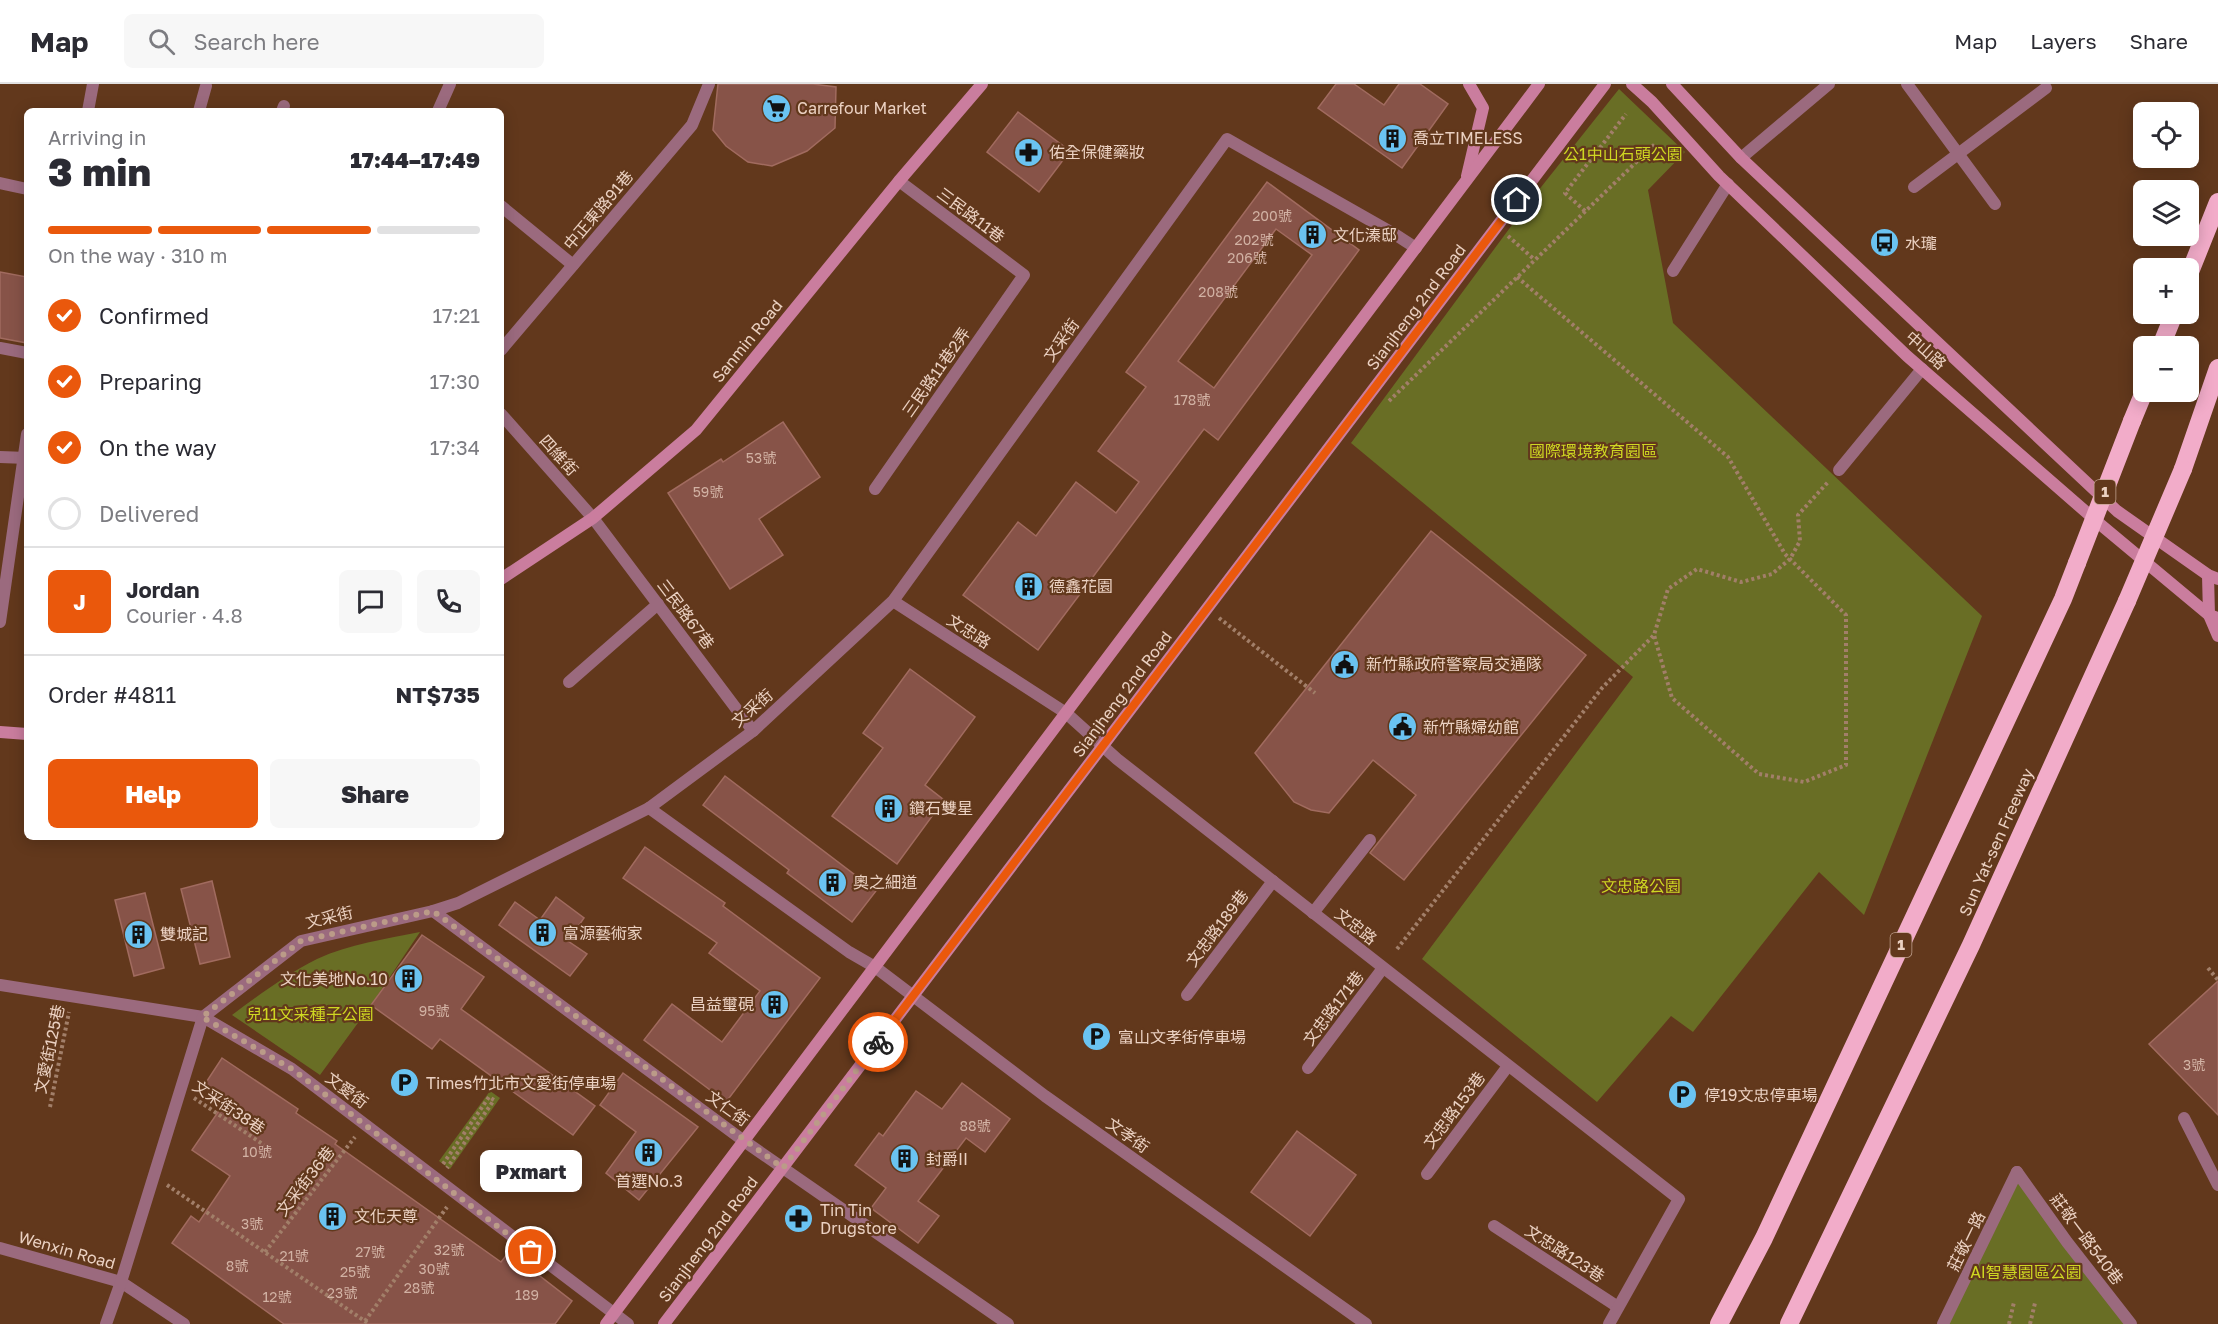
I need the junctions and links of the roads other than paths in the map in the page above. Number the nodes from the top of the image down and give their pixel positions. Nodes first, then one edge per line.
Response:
1 (93, 84) edge
2 (450, 84) edge
3 (709, 84) edge
4 (982, 84) edge
5 (1469, 84) edge
6 (1539, 84) edge
7 (1605, 84) edge
8 (1632, 84) edge
9 (1672, 84) edge
10 (1829, 84) edge
11 (1908, 84) edge
12 (206, 86) dead end
13 (2046, 88) dead end
14 (89, 108) edge
15 (201, 108) edge
16 (439, 108) edge
17 (1958, 153) junction
18 (1741, 158) junction
19 (899, 181) junction
20 (1466, 182) junction
21 (0, 183) edge
22 (1728, 184) junction
23 (1914, 186) dead end
24 (24, 188) edge
25 (2218, 202) edge
26 (1995, 204) dead end
27 (504, 208) edge
28 (1416, 248) junction
29 (2196, 258) edge
30 (573, 265) junction
31 (1673, 272) dead end
32 (1024, 275) joint
33 (504, 346) edge
34 (0, 348) edge
35 (24, 352) edge
36 (2218, 368) edge
37 (1922, 369) junction
38 (2140, 402) edge
39 (504, 417) edge
40 (0, 457) edge
41 (24, 458) edge
42 (24, 465) edge
43 (1839, 470) road end
44 (875, 489) dead end
45 (593, 518) junction
46 (504, 577) edge
47 (2213, 577) edge
48 (892, 601) junction
49 (658, 604) junction
50 (2214, 616) edge
51 (0, 622) edge
52 (2218, 636) edge
53 (569, 682) dead end
54 (1066, 713) junction
55 (753, 731) junction
56 (0, 732) edge
57 (24, 734) edge
58 (1103, 746) junction
59 (649, 808) junction
60 (1370, 840) dead end
61 (1273, 881) junction
62 (433, 911) junction
63 (1313, 913) junction
64 (874, 967) junction
65 (1383, 968) junction
66 (0, 985) edge
67 (1187, 995) dead end
68 (913, 996) junction
69 (202, 1017) junction
70 (1508, 1066) junction
71 (1308, 1068) dead end
72 (2184, 1118) dead end
73 (744, 1141) junction
74 (783, 1168) junction
75 (2017, 1172) joint
76 (1426, 1174) dead end
77 (2218, 1185) edge
78 (1494, 1226) dead end
79 (0, 1248) edge
80 (122, 1282) junction
81 (1618, 1307) junction
82 (610, 1319) edge
83 (106, 1324) edge
84 (184, 1324) edge
85 (628, 1324) edge
86 (664, 1324) edge
87 (1008, 1324) edge
88 (1366, 1324) edge
89 (1609, 1324) edge
90 (1719, 1324) edge
91 (1790, 1324) edge
92 (1944, 1324) edge
93 (2131, 1324) edge

1 - 14 street
2 - 16 street
3 - 30 street, 中正東路91巷
4 - 19 street, Sanmin Road
5 - 20 street
6 - 20 street, Sianjheng 2nd Road
7 - 58 street, Sianjheng 2nd Road
8 - 22 street, 中山路
9 - 18 street, 中山路
10 - 18 street
11 - 17 street
12 - 15 street
13 - 17 street
17 - 23 street
17 - 26 street
18 - 47 street, 中山路
19 - 32 street, 三民路11巷
19 - 45 street, Sanmin Road
20 - 28 street, Sianjheng 2nd Road
21 - 24 street
22 - 31 street
22 - 37 street, 中山路
25 - 29 highway
27 - 30 street
28 - 48 street, 文采街
28 - 54 street, Sianjheng 2nd Road
30 - 33 street, 中正東路91巷
32 - 44 street, 三民路11巷2弄
34 - 35 street
36 - 91 highway, Sun Yat-sen Freeway, bridge
37 - 43 street
37 - 50 street, 中山路
38 - 90 highway, 1, bridge
39 - 45 street, 四維街
40 - 41 street
42 - 51 street
45 - 46 street, Sanmin Road
45 - 49 street, 三民路67巷
47 - 50 street
48 - 54 street, 文忠路
48 - 55 street, 文采街
49 - 53 street
49 - 55 street, 三民路67巷
50 - 52 street
54 - 58 street, 文忠路
54 - 64 street, Sianjheng 2nd Road
55 - 59 street, 文采街
56 - 57 street
58 - 61 street, 文忠路
58 - 68 street, Sianjheng 2nd Road
59 - 62 street, 文采街
59 - 64 street, 文孝街
60 - 63 street
61 - 63 street, 文忠路
61 - 67 street, 文忠路189巷
62 - 69 street, 文采街
62 - 73 street, 文仁街
63 - 65 street, 文忠路
64 - 68 street, 文孝街
64 - 73 street, Sianjheng 2nd Road
65 - 70 street, 文忠路
65 - 71 street, 文忠路171巷
66 - 69 street, 文愛街
68 - 74 street, Sianjheng 2nd Road
68 - 88 street, 文孝街
69 - 80 street
69 - 82 street, 文愛街
70 - 76 street, 文忠路153巷
70 - 81 street, 文忠路
72 - 77 street
73 - 74 street, 文仁街
73 - 82 street, Sianjheng 2nd Road
74 - 86 street, Sianjheng 2nd Road
74 - 87 street, 文仁街
75 - 92 street, 莊敬一路
75 - 93 street, 莊敬一路540巷
78 - 81 street, 文忠路123巷
79 - 80 street, Wenxin Road
80 - 83 street
80 - 84 street, Wenxin Road
81 - 89 street, 文忠路
82 - 85 street, 文愛街

